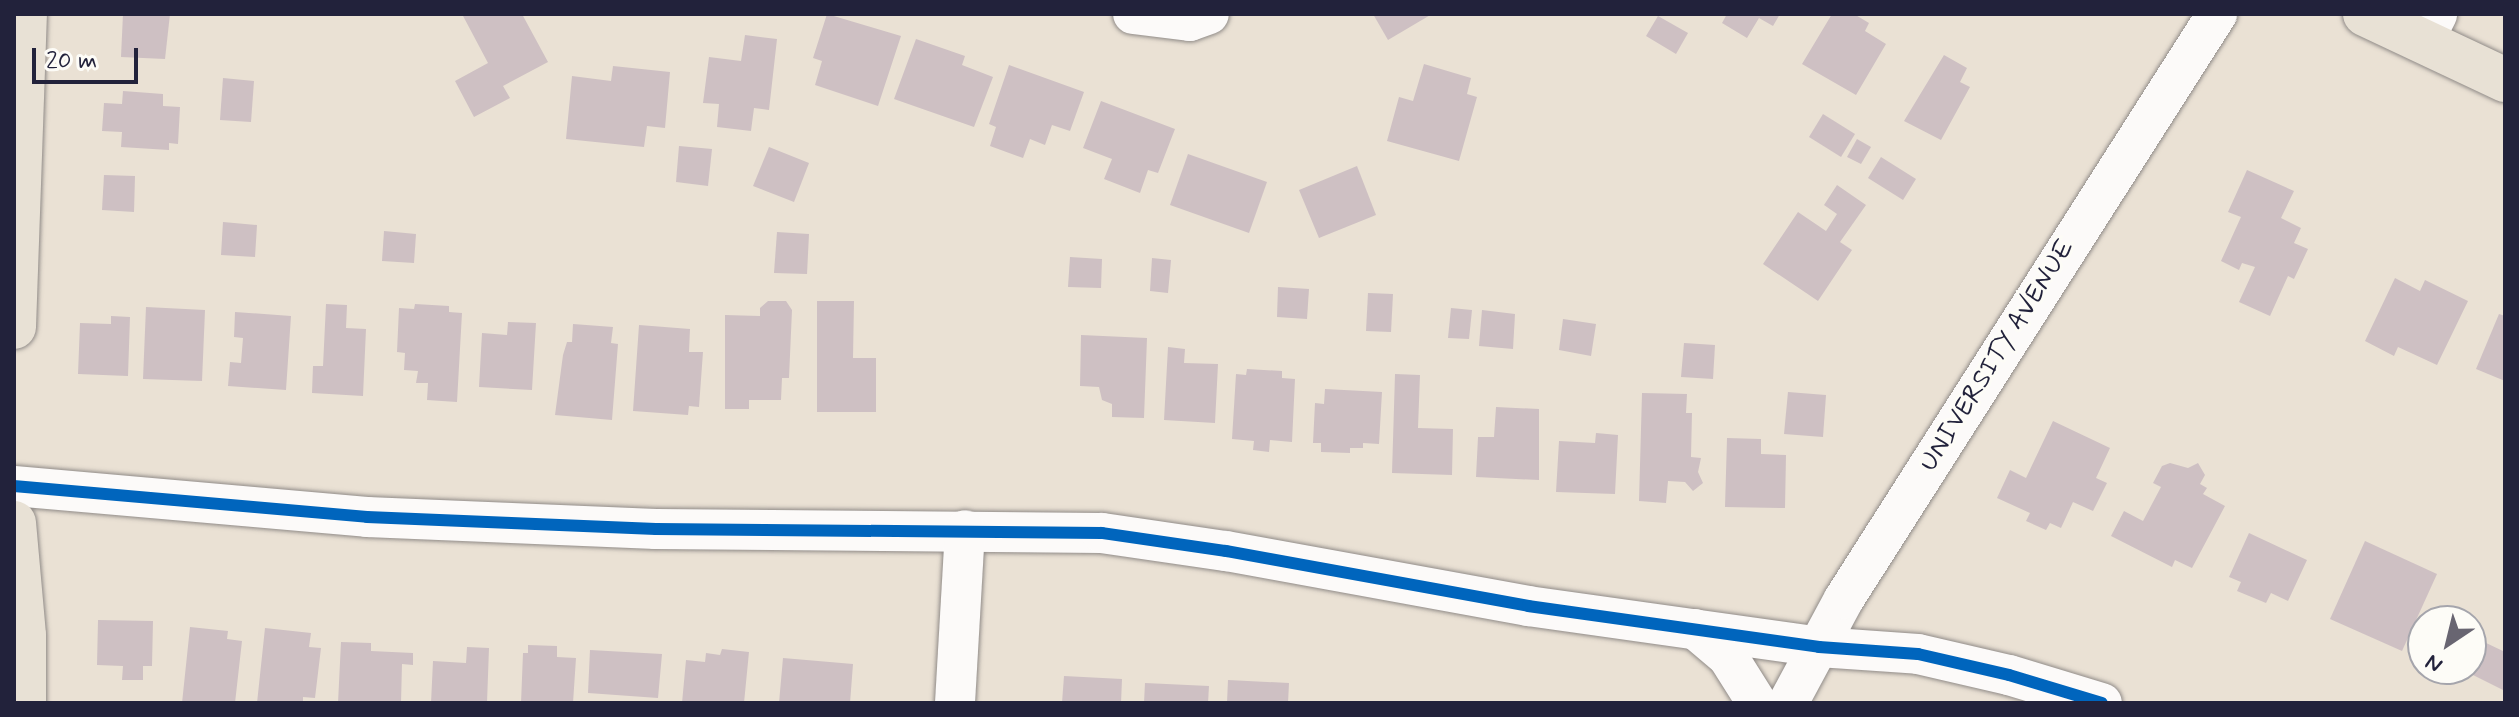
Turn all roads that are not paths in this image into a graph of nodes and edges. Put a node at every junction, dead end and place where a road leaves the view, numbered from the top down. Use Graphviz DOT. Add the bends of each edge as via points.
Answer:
graph roads {
  1 [pos="25,14"];
  2 [pos="1133,14"];
  3 [pos="1209,14"];
  4 [pos="2217,14"];
  5 [pos="2365,14"];
  6 [pos="2430,28"];
  7 [pos="2505,80"];
  8 [pos="14,327"];
  9 [pos="14,486"];
  10 [pos="14,523"];
  11 [pos="965,530"];
  12 [pos="1695,629"];
  13 [pos="1819,647"];
  14 [pos="24,703"];
  15 [pos="955,703"];
  16 [pos="1757,703"];
  17 [pos="1788,703"];
  18 [pos="2102,703"];
  1 -- 8 [label="main road"];
  2 -- 3 [label="street" via="1190,21"];
  4 -- 13 [label="street, UNIVERSITY AVENUE" via="1844,599"];
  5 -- 6 [label="main road"];
  6 -- 7 [label="main road"];
  9 -- 11 [label="street" via="367,517 656,529"];
  10 -- 14 [label="main road"];
  11 -- 12 [label="street" via="1102,533"];
  11 -- 15 [label="street"];
  12 -- 13 [label="street"];
  12 -- 16 [label="street" via="1728,657"];
  13 -- 17 [label="street, UNIVERSITY AVENUE"];
  13 -- 18 [label="street" via="1918,654"];
}
